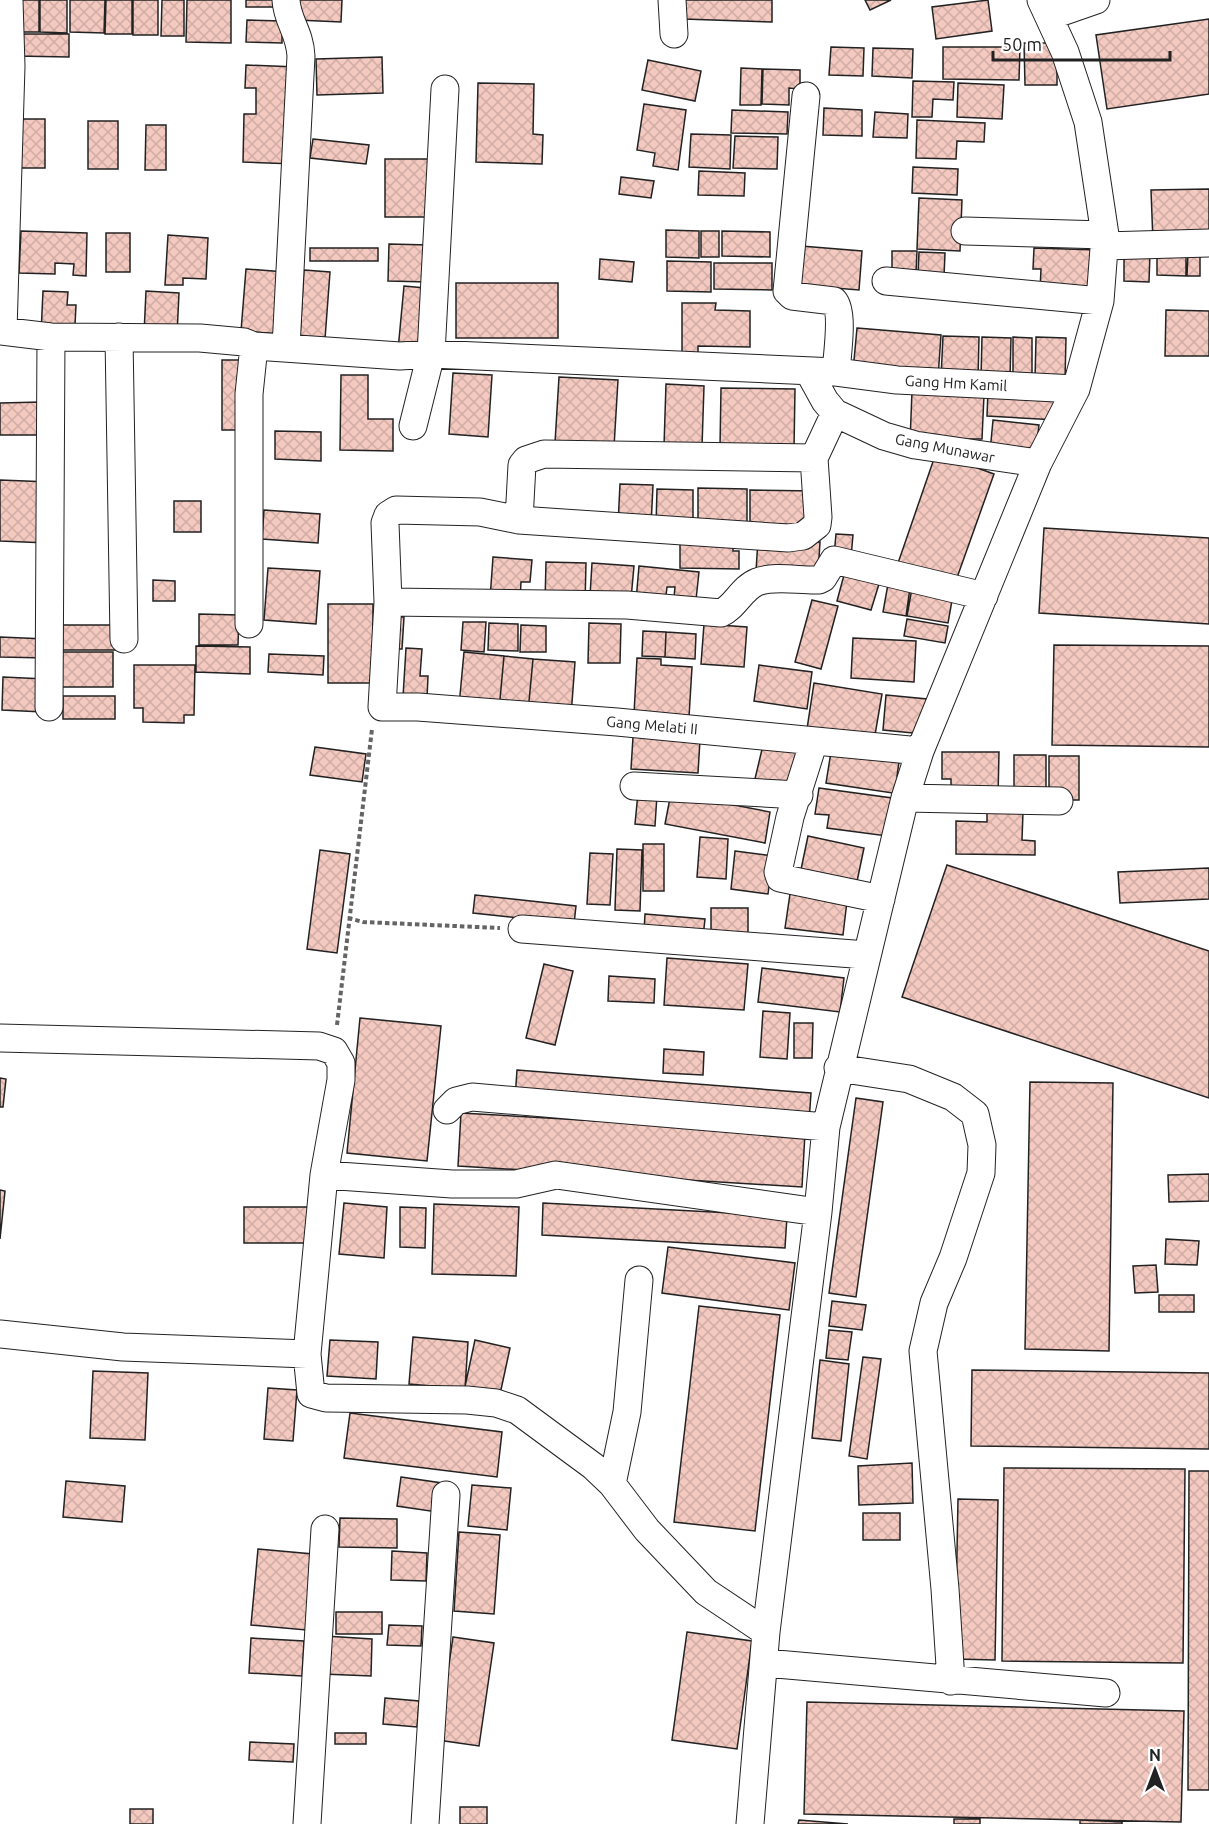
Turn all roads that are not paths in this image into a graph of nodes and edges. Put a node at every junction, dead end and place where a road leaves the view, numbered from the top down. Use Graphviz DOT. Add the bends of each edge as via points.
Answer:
graph roads {
  1 [pos="9,0"];
  2 [pos="286,0"];
  3 [pos="672,0"];
  4 [pos="1096,0"];
  5 [pos="1046,8"];
  6 [pos="674,34"];
  7 [pos="445,89"];
  8 [pos="806,96"];
  9 [pos="965,231"];
  10 [pos="1104,240"];
  11 [pos="1209,243"];
  12 [pos="886,281"];
  13 [pos="1100,301"];
  14 [pos="2,331"];
  15 [pos="51,337"];
  16 [pos="119,337"];
  17 [pos="254,346"];
  18 [pos="286,348"];
  19 [pos="431,354"];
  20 [pos="808,372"];
  21 [pos="837,372"];
  22 [pos="1076,389"];
  23 [pos="834,412"];
  24 [pos="413,426"];
  25 [pos="814,458"];
  26 [pos="1038,463"];
  27 [pos="519,520"];
  28 [pos="984,597"];
  29 [pos="388,602"];
  30 [pos="249,624"];
  31 [pos="124,639"];
  32 [pos="49,707"];
  33 [pos="814,741"];
  34 [pos="920,751"];
  35 [pos="634,786"];
  36 [pos="799,795"];
  37 [pos="905,798"];
  38 [pos="1059,801"];
  39 [pos="881,899"];
  40 [pos="522,929"];
  41 [pos="867,955"];
  42 [pos="0,1038"];
  43 [pos="838,1068"];
  44 [pos="447,1110"];
  45 [pos="826,1127"];
  46 [pos="324,1175"];
  47 [pos="818,1212"];
  48 [pos="639,1280"];
  49 [pos="0,1334"];
  50 [pos="307,1354"];
  51 [pos="612,1485"];
  52 [pos="446,1495"];
  53 [pos="325,1529"];
  54 [pos="766,1632"];
  55 [pos="765,1663"];
  56 [pos="951,1681"];
  57 [pos="1106,1693"];
  58 [pos="307,1824"];
  59 [pos="425,1824"];
  60 [pos="750,1824"];
  1 -- 14 [label="street" via="11,66"];
  2 -- 18 [label="street" via="301,56"];
  3 -- 6 [label="street"];
  4 -- 5 [label="street"];
  5 -- 10 [label="street" via="1088,122"];
  7 -- 19 [label="street"];
  8 -- 21 [label="street" via="787,291 792,296 837,303"];
  9 -- 10 [label="street"];
  10 -- 11 [label="street"];
  10 -- 13 [label="street"];
  12 -- 13 [label="street"];
  13 -- 22 [label="street"];
  14 -- 15 [label="street, Gang Hm Kamil"];
  15 -- 16 [label="street, Gang Hm Kamil"];
  15 -- 32 [label="street"];
  16 -- 17 [label="street, Gang Hm Kamil" via="200,338"];
  16 -- 31 [label="street"];
  17 -- 18 [label="street, Gang Hm Kamil"];
  17 -- 30 [label="street" via="249,394"];
  18 -- 19 [label="street, Gang Hm Kamil" via="400,356"];
  19 -- 20 [label="street, Gang Hm Kamil"];
  19 -- 24 [label="street"];
  20 -- 21 [label="street, Gang Hm Kamil"];
  20 -- 23 [label="street, Gang Munawar"];
  21 -- 22 [label="street, Gang Hm Kamil" via="897,380"];
  22 -- 26 [label="street"];
  23 -- 25 [label="street"];
  23 -- 26 [label="street, Gang Munawar" via="884,436 915,445"];
  25 -- 27 [label="street" via="535,455 522,465"];
  25 -- 27 [label="street" via="817,525 803,536"];
  26 -- 28 [label="street"];
  27 -- 29 [label="street" via="480,512 396,510 388,515"];
  28 -- 29 [label="street" via="834,560 823,579 756,582 721,612 627,606"];
  28 -- 34 [label="street"];
  29 -- 33 [label="street, Gang Melati II" via="382,707 617,722"];
  33 -- 34 [label="street, Gang Melati II"];
  33 -- 36 [label="street"];
  34 -- 37 [label="street"];
  35 -- 36 [label="street"];
  36 -- 39 [label="street" via="779,864 780,878"];
  37 -- 38 [label="street"];
  37 -- 39 [label="street"];
  39 -- 41 [label="street"];
  40 -- 41 [label="street"];
  41 -- 43 [label="street"];
  42 -- 46 [label="street" via="319,1046 334,1051 341,1063 341,1080"];
  43 -- 45 [label="street"];
  43 -- 56 [label="street" via="909,1079 953,1097 975,1114 982,1145 981,1173 934,1303 923,1351"];
  44 -- 45 [label="street" via="456,1101 472,1097"];
  45 -- 47 [label="street"];
  46 -- 47 [label="street" via="516,1184 556,1174"];
  46 -- 50 [label="street"];
  47 -- 54 [label="street"];
  48 -- 51 [label="street" via="627,1412"];
  49 -- 50 [label="street" via="123,1347"];
  50 -- 51 [label="street" via="311,1394 326,1398 496,1403 517,1410 538,1424"];
  51 -- 54 [label="street" via="646,1530 706,1593"];
  52 -- 59 [label="street"];
  53 -- 58 [label="street"];
  54 -- 55 [label="street"];
  55 -- 56 [label="street"];
  55 -- 60 [label="street"];
  56 -- 57 [label="street"];
}
